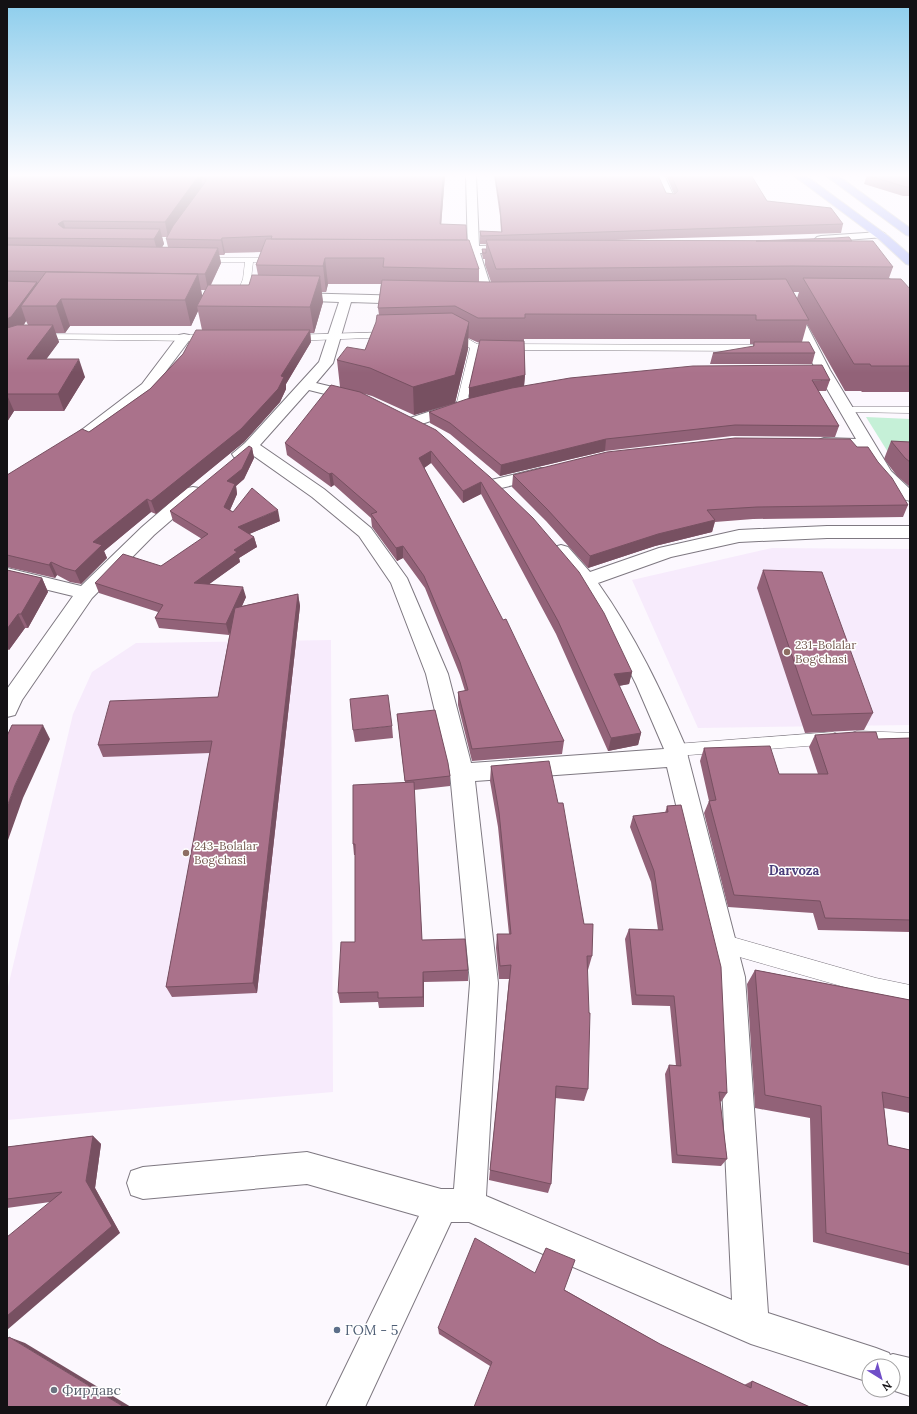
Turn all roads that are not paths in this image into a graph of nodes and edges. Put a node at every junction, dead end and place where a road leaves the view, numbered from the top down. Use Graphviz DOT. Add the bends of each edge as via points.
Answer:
graph roads {
  1 [pos="474,241"];
  2 [pos="887,241"];
  3 [pos="520,249"];
  4 [pos="474,250"];
  5 [pos="193,260"];
  6 [pos="249,260"];
  7 [pos="288,260"];
  8 [pos="910,261"];
  9 [pos="225,296"];
  10 [pos="240,296"];
  11 [pos="255,296"];
  12 [pos="278,297"];
  13 [pos="789,297"];
  14 [pos="346,299"];
  15 [pos="426,300"];
  16 [pos="473,300"];
  17 [pos="489,300"];
  18 [pos="505,300"];
  19 [pos="404,335"];
  20 [pos="440,335"];
  21 [pos="29,337"];
  22 [pos="184,338"];
  23 [pos="208,338"];
  24 [pos="279,338"];
  25 [pos="334,338"];
  26 [pos="475,347"];
  27 [pos="772,348"];
  28 [pos="807,370"];
  29 [pos="823,370"];
  30 [pos="305,385"];
  31 [pos="475,403"];
  32 [pos="461,406"];
  33 [pos="846,410"];
  34 [pos="910,410"];
  35 [pos="394,413"];
  36 [pos="437,435"];
  37 [pos="810,444"];
  38 [pos="865,444"];
  39 [pos="68,446"];
  40 [pos="250,446"];
  41 [pos="228,464"];
  42 [pos="558,468"];
  43 [pos="479,469"];
  44 [pos="204,483"];
  45 [pos="910,496"];
  46 [pos="544,532"];
  47 [pos="910,532"];
  48 [pos="7,574"];
  49 [pos="586,580"];
  50 [pos="85,593"];
  51 [pos="7,709"];
  52 [pos="910,739"];
  53 [pos="676,753"];
  54 [pos="462,773"];
  55 [pos="722,943"];
  56 [pos="910,994"];
  57 [pos="143,1183"];
  58 [pos="455,1206"];
  59 [pos="751,1326"];
  60 [pos="861,1361"];
  61 [pos="345,1407"];
  1 -- 4 [label="street"];
  2 -- 8 [label="main road"];
  3 -- 4 [label="street"];
  4 -- 17 [label="street"];
  5 -- 6 [label="lane"];
  6 -- 7 [label="lane"];
  6 -- 10 [label="lane" via="249,272"];
  9 -- 10 [label="street"];
  10 -- 11 [label="street"];
  12 -- 14 [label="street"];
  13 -- 29 [label="street" via="807,349"];
  14 -- 15 [label="street"];
  14 -- 25 [label="street"];
  16 -- 17 [label="street"];
  17 -- 18 [label="street"];
  19 -- 25 [label="lane"];
  20 -- 26 [label="lane" via="455,335"];
  21 -- 22 [label="lane"];
  22 -- 23 [label="lane"];
  22 -- 39 [label="street" via="147,387"];
  24 -- 25 [label="lane"];
  25 -- 30 [label="street" via="326,363"];
  26 -- 27 [label="lane"];
  26 -- 32 [label="lane"];
  28 -- 29 [label="street"];
  29 -- 33 [label="street"];
  30 -- 35 [label="street" via="346,394"];
  30 -- 40 [label="street"];
  31 -- 32 [label="street"];
  32 -- 35 [label="street"];
  33 -- 34 [label="lane"];
  33 -- 38 [label="street"];
  35 -- 36 [label="street"];
  37 -- 38 [label="street"];
  38 -- 45 [label="street" via="891,482"];
  40 -- 41 [label="street"];
  40 -- 54 [label="street" via="318,493 365,532 400,582 437,674"];
  42 -- 43 [label="street" via="505,492"];
  44 -- 50 [label="street" via="148,530"];
  46 -- 49 [label="street"];
  47 -- 49 [label="street" via="739,536 666,552"];
  48 -- 50 [label="street"];
  49 -- 53 [label="street" via="624,637 646,681"];
  50 -- 51 [label="street"];
  52 -- 53 [label="lane" via="849,737"];
  53 -- 54 [label="street"];
  53 -- 55 [label="street"];
  54 -- 58 [label="street" via="484,984"];
  55 -- 56 [label="lane" via="876,987"];
  55 -- 59 [label="street" via="731,977"];
  57 -- 58 [label="street" via="307,1168"];
  58 -- 59 [label="street"];
  58 -- 61 [label="street"];
  59 -- 60 [label="street"];
}
